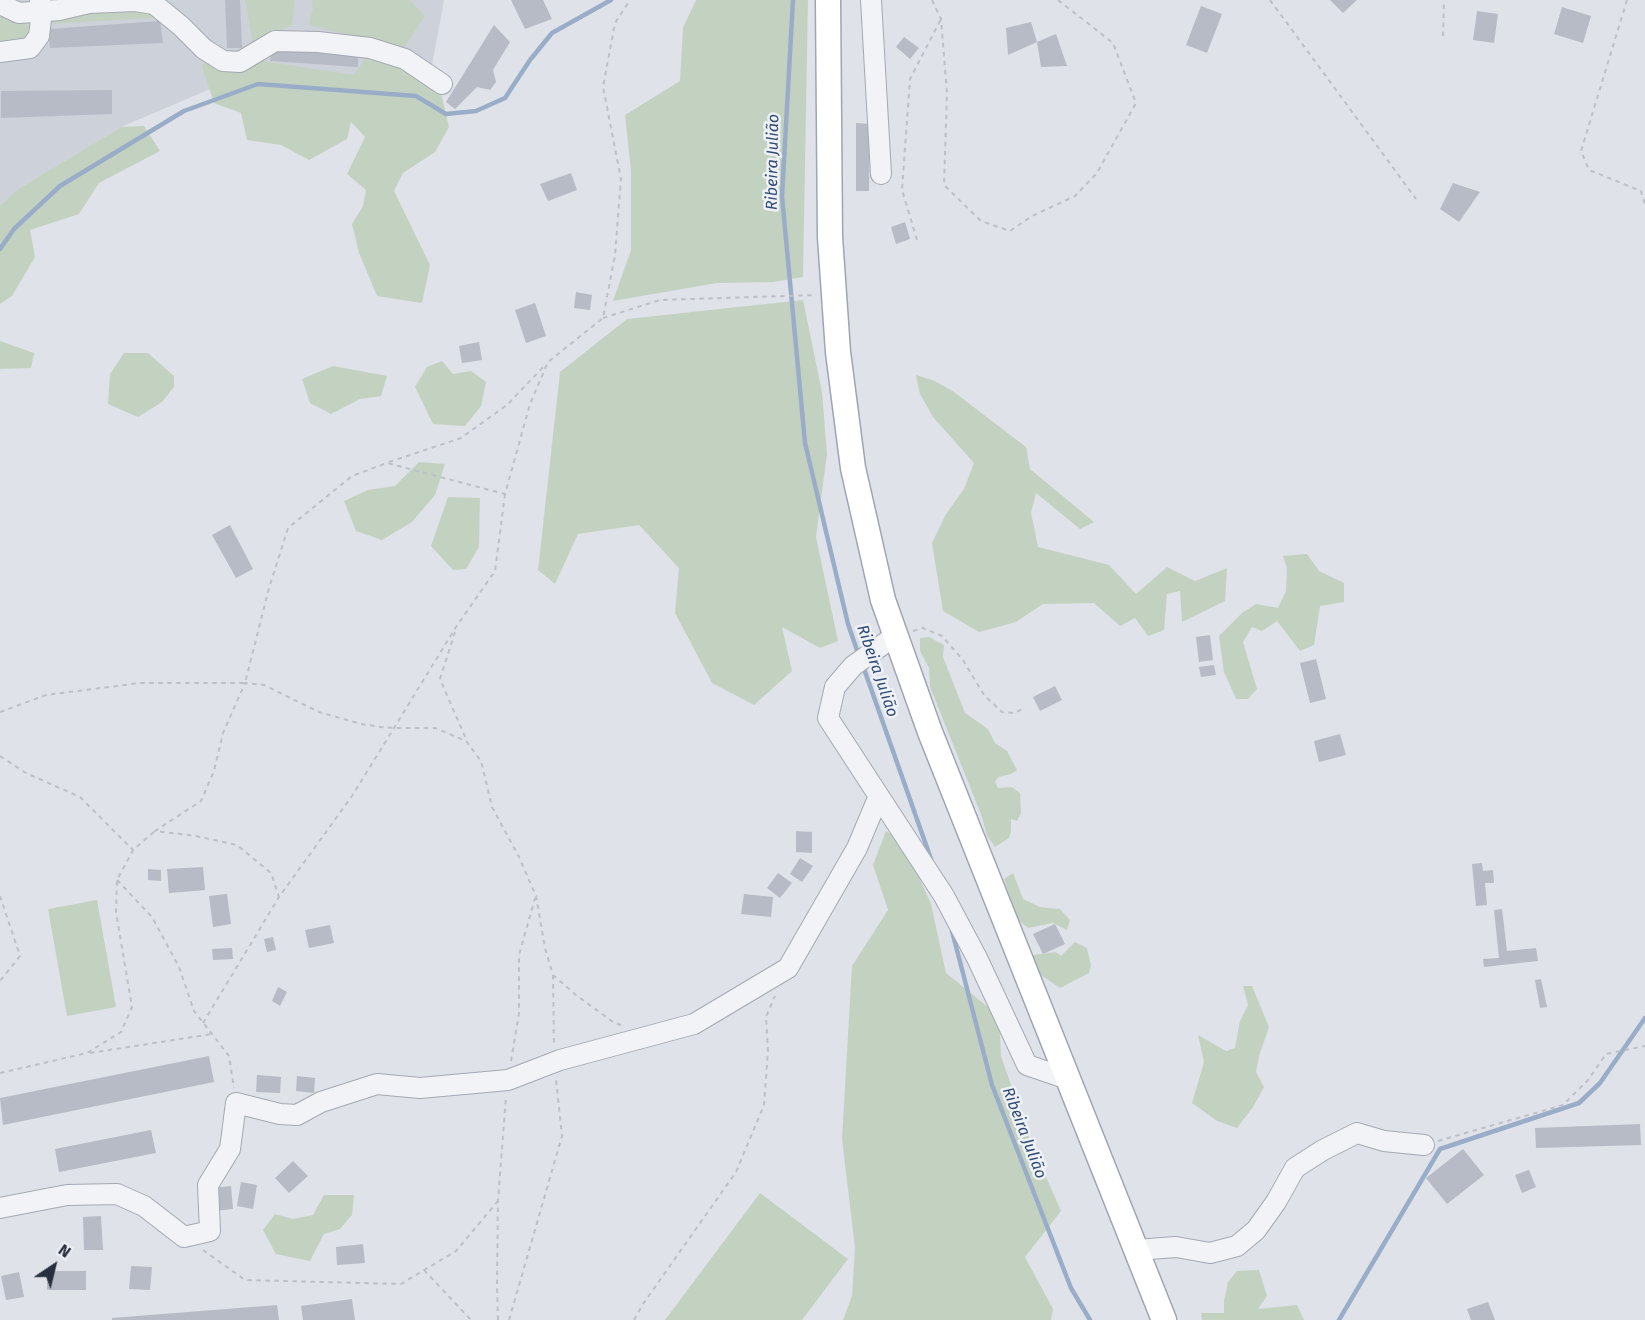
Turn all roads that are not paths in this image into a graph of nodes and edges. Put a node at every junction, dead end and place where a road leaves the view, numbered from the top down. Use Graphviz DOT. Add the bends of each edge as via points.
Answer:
graph roads {
  1 [pos="828,0"];
  2 [pos="871,0"];
  3 [pos="0,4"];
  4 [pos="41,5"];
  5 [pos="0,52"];
  6 [pos="442,84"];
  7 [pos="881,174"];
  8 [pos="896,635"];
  9 [pos="878,798"];
  10 [pos="1068,1079"];
  11 [pos="1424,1145"];
  12 [pos="0,1208"];
  13 [pos="1136,1250"];
  14 [pos="1164,1320"];
  1 -- 8 [label="main road" via="830,237 838,352 853,468"];
  2 -- 7 [label="street"];
  3 -- 4 [label="street" via="19,13"];
  4 -- 5 [label="street" via="39,36 30,48"];
  4 -- 6 [label="street" via="59,10 89,3 154,4 223,61 240,62 275,41 318,42 370,48 405,59"];
  8 -- 9 [label="street" via="861,660 835,687 828,717"];
  8 -- 10 [label="main road" via="930,732"];
  9 -- 10 [label="street" via="944,896 1027,1065"];
  9 -- 12 [label="street" via="857,848 788,968 694,1024 554,1063 508,1080 420,1088 377,1084 297,1114 279,1114 236,1103 230,1149 208,1185 210,1231 184,1237 144,1206 117,1194 67,1195"];
  10 -- 13 [label="main road"];
  11 -- 13 [label="street" via="1384,1141 1357,1133 1295,1168 1256,1230 1237,1246 1210,1253 1176,1247"];
  13 -- 14 [label="main road"];
}
